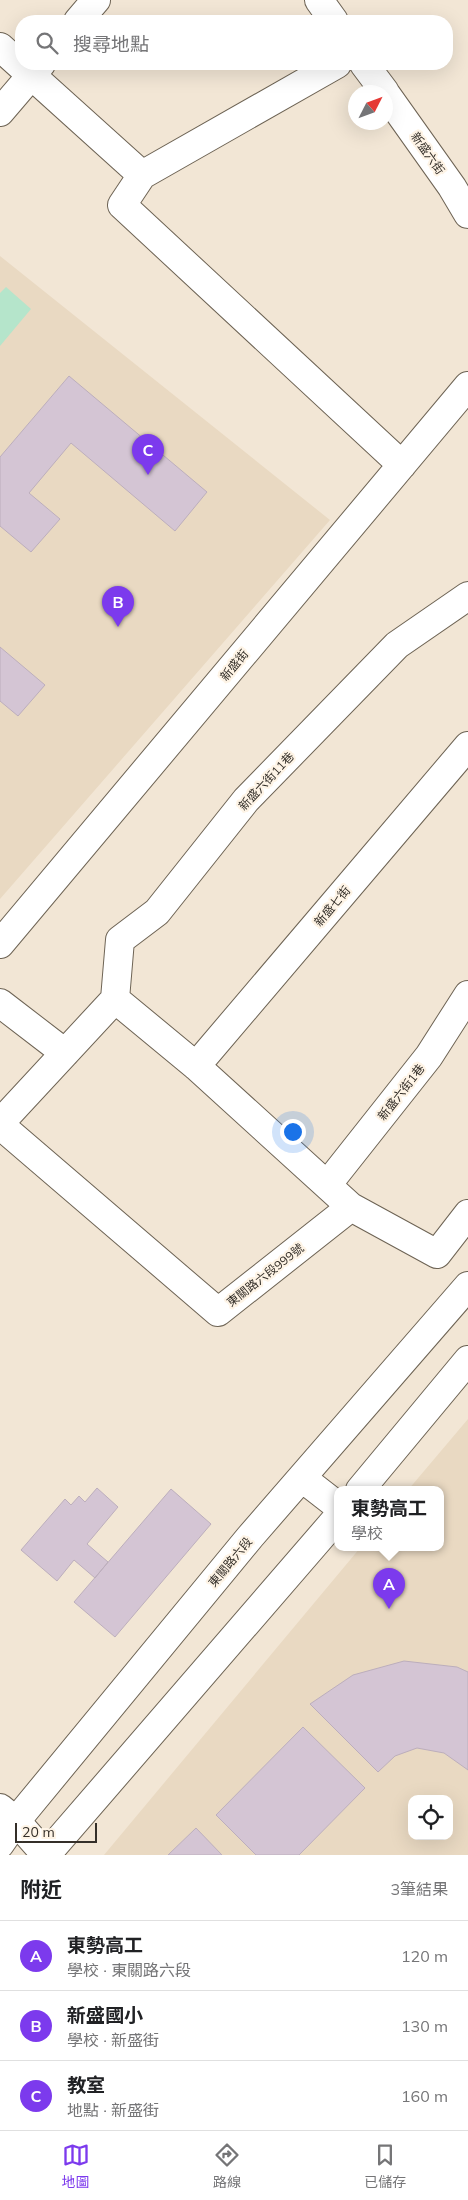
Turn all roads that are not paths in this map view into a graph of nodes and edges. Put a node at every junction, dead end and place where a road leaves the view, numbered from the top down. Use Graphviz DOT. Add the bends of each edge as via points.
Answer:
graph roads {
  1 [pos="96,0"];
  2 [pos="319,0"];
  3 [pos="83,15"];
  4 [pos="330,15"];
  5 [pos="0,47"];
  6 [pos="15,56"];
  7 [pos="35,70"];
  8 [pos="37,70"];
  9 [pos="327,70"];
  10 [pos="368,70"];
  11 [pos="379,85"];
  12 [pos="393,104"];
  13 [pos="0,112"];
  14 [pos="142,176"];
  15 [pos="468,214"];
  16 [pos="468,386"];
  17 [pos="402,465"];
  18 [pos="468,596"];
  19 [pos="468,746"];
  20 [pos="0,944"];
  21 [pos="468,995"];
  22 [pos="115,998"];
  23 [pos="0,1003"];
  24 [pos="65,1053"];
  25 [pos="196,1066"];
  26 [pos="0,1124"];
  27 [pos="327,1184"];
  28 [pos="352,1207"];
  29 [pos="468,1214"];
  30 [pos="468,1286"];
  31 [pos="468,1360"];
  32 [pos="302,1478"];
  33 [pos="363,1486"];
  34 [pos="334,1503"];
  35 [pos="334,1522"];
  36 [pos="8,1815"];
  37 [pos="0,1844"];
  38 [pos="46,1855"];
  1 -- 3 [label="main road"];
  2 -- 4 [label="main road"];
  5 -- 6 [label="main road"];
  7 -- 13 [label="main road"];
  8 -- 14 [label="main road"];
  9 -- 14 [label="main road"];
  10 -- 11 [label="main road, 新盛六街"];
  12 -- 15 [label="main road, 新盛六街"];
  14 -- 17 [label="main road" via="122,205"];
  16 -- 17 [label="main road, 新盛街"];
  17 -- 20 [label="main road, 新盛街"];
  18 -- 22 [label="main road, 新盛六街11巷" via="397,645 246,800 157,912 120,940"];
  19 -- 25 [label="main road, 新盛七街"];
  21 -- 27 [label="main road, 新盛六街1巷" via="429,1056"];
  22 -- 24 [label="main road"];
  22 -- 25 [label="main road"];
  23 -- 24 [label="main road"];
  24 -- 26 [label="main road"];
  25 -- 27 [label="main road"];
  26 -- 28 [label="main road, 東關路六段999號" via="218,1312"];
  27 -- 28 [label="main road"];
  28 -- 29 [label="main road" via="437,1254"];
  30 -- 32 [label="main road, 東關路六段"];
  31 -- 33 [label="main road"];
  32 -- 34 [label="main road"];
  32 -- 36 [label="main road, 東關路六段"];
  35 -- 38 [label="main road"];
  36 -- 37 [label="main road, 東關路六段"];
  36 -- 38 [label="main road"];
}
